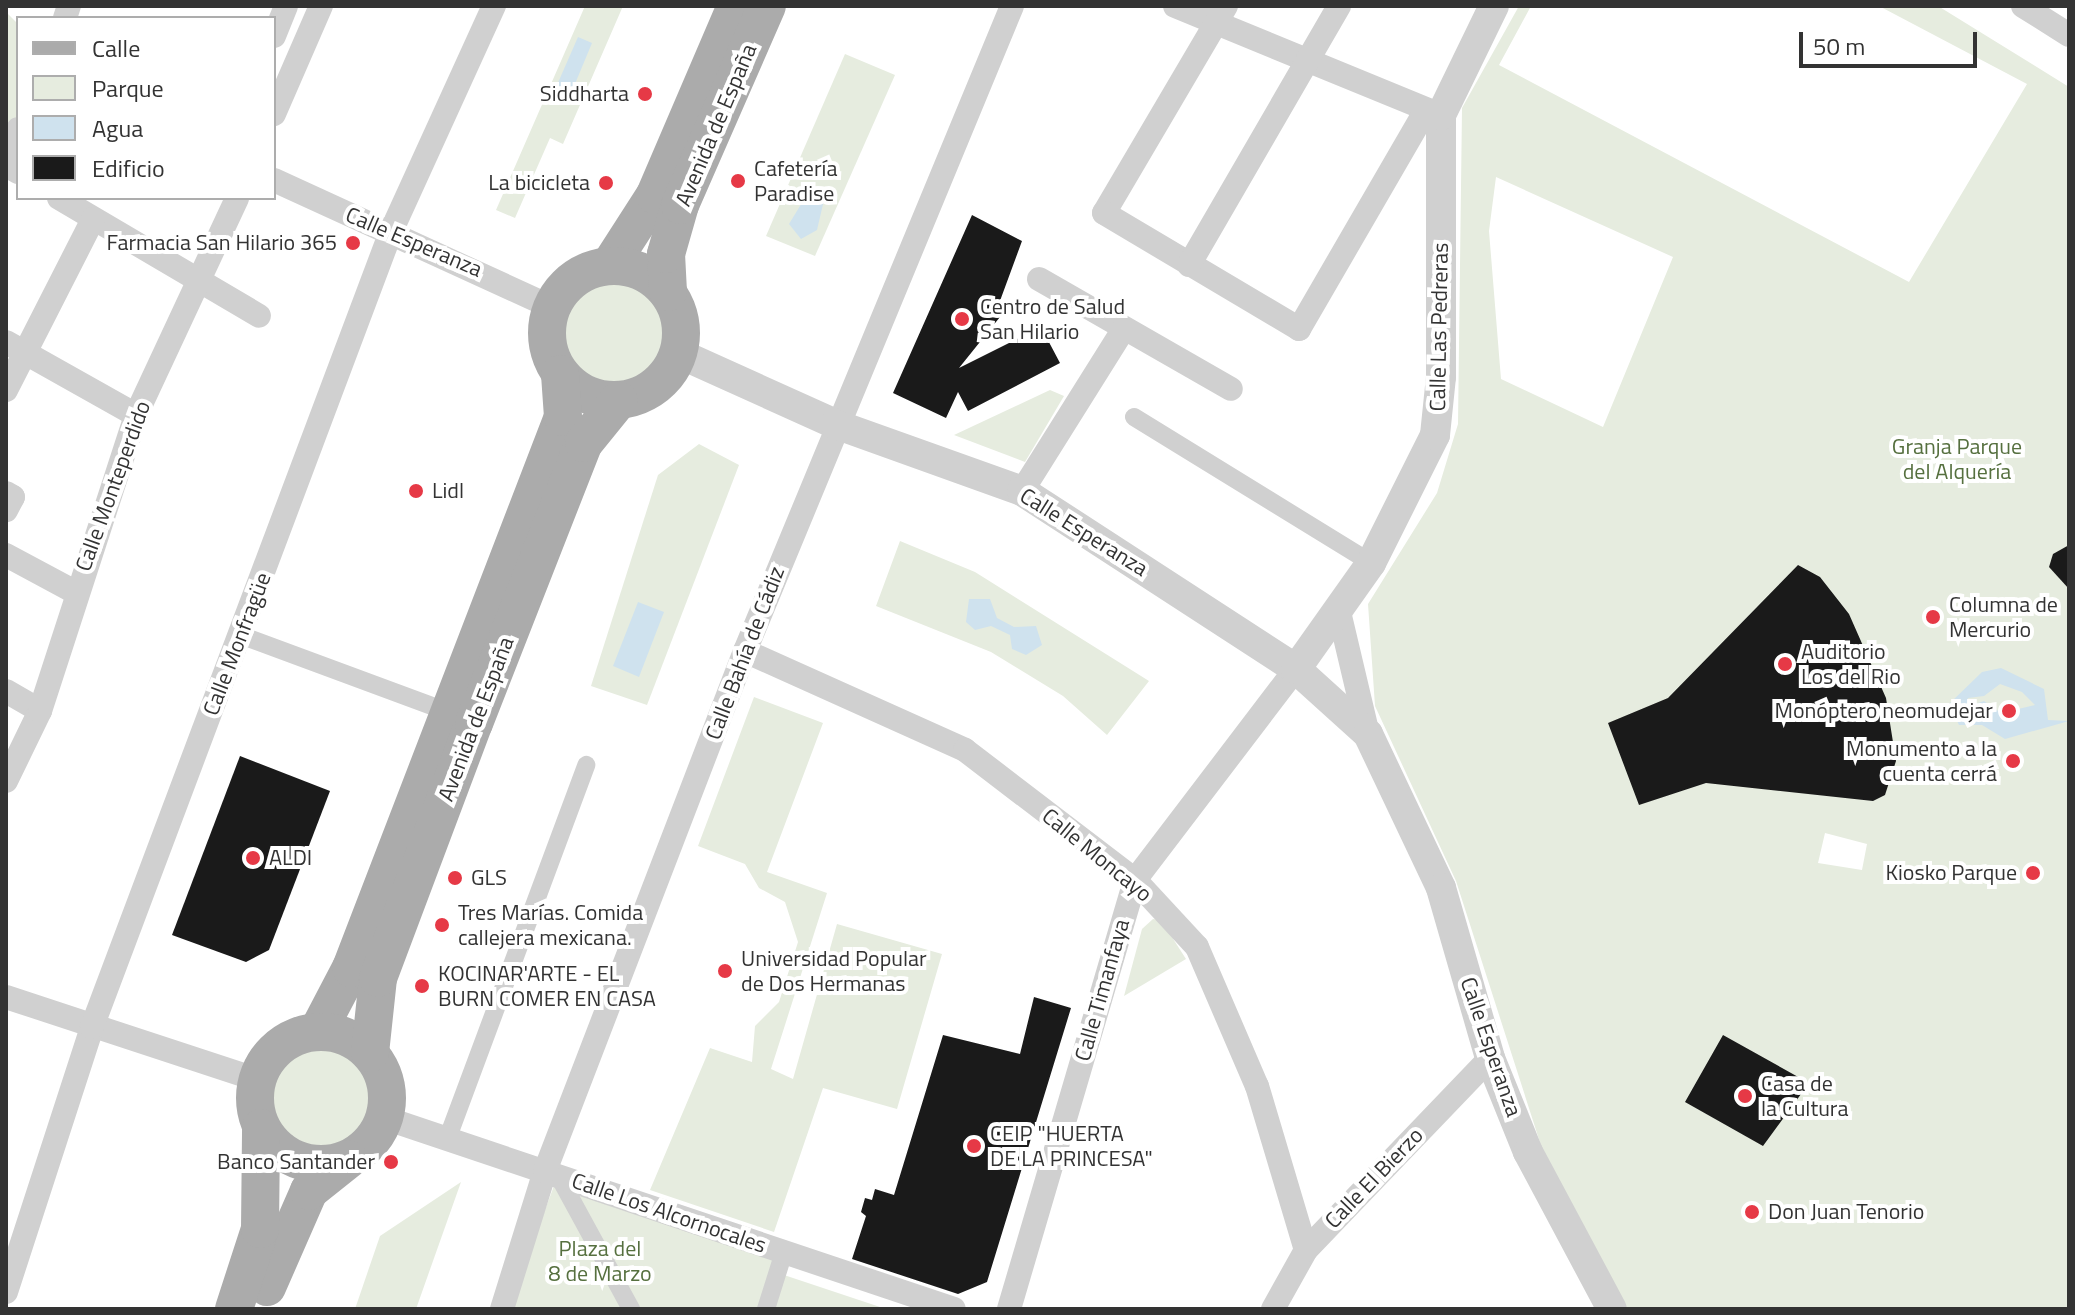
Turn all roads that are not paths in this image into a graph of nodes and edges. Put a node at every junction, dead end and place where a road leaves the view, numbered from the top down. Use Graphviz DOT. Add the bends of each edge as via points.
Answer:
graph roads {
  1 [pos="286,6"];
  2 [pos="321,6"];
  3 [pos="494,6"];
  4 [pos="736,6"];
  5 [pos="767,6"];
  6 [pos="1012,6"];
  7 [pos="1175,6"];
  8 [pos="1339,6"];
  9 [pos="1494,6"];
  10 [pos="2023,6"];
  11 [pos="1221,15"];
  12 [pos="276,31"];
  13 [pos="2069,35"];
  14 [pos="1309,61"];
  15 [pos="276,109"];
  16 [pos="1432,114"];
  17 [pos="16,132"];
  18 [pos="6,150"];
  19 [pos="276,181"];
  20 [pos="62,200"];
  21 [pos="236,200"];
  22 [pos="93,219"];
  23 [pos="390,234"];
  24 [pos="610,265"];
  25 [pos="1189,265"];
  26 [pos="1039,279"];
  27 [pos="197,283"];
  28 [pos="668,292"];
  29 [pos="552,307"];
  30 [pos="259,316"];
  31 [pos="1123,330"];
  32 [pos="15,347"];
  33 [pos="678,353"];
  34 [pos="560,374"];
  35 [pos="1231,389"];
  36 [pos="6,390"];
  37 [pos="619,400"];
  38 [pos="136,415"];
  39 [pos="1134,417"];
  40 [pos="835,424"];
  41 [pos="1022,491"];
  42 [pos="6,493"];
  43 [pos="6,510"];
  44 [pos="6,555"];
  45 [pos="1371,563"];
  46 [pos="75,592"];
  47 [pos="1340,616"];
  48 [pos="240,635"];
  49 [pos="745,651"];
  50 [pos="1296,669"];
  51 [pos="6,691"];
  52 [pos="40,711"];
  53 [pos="448,712"];
  54 [pos="1368,734"];
  55 [pos="586,765"];
  56 [pos="6,781"];
  57 [pos="1135,880"];
  58 [pos="6,997"];
  59 [pos="92,1027"];
  60 [pos="318,1031"];
  61 [pos="370,1053"];
  62 [pos="1490,1058"];
  63 [pos="255,1079"];
  64 [pos="385,1118"];
  65 [pos="261,1128"];
  66 [pos="448,1137"];
  67 [pos="349,1159"];
  68 [pos="552,1173"];
  69 [pos="16,1225"];
  70 [pos="1306,1250"];
  71 [pos="784,1252"];
  72 [pos="6,1292"];
  73 [pos="623,1306"];
  74 [pos="234,1309"];
  75 [pos="260,1309"];
  76 [pos="502,1309"];
  77 [pos="766,1309"];
  78 [pos="954,1309"];
  79 [pos="1009,1309"];
  80 [pos="1273,1309"];
  81 [pos="1612,1309"];
  1 -- 12 [label="street"];
  2 -- 15 [label="street"];
  3 -- 23 [label="street, Calle Monfragüe"];
  4 -- 24 [label="main road, Avenida de España" via="655,195"];
  5 -- 28 [label="main road, Avenida de España" via="680,205 666,254"];
  6 -- 40 [label="street, Calle Bahía de Cádiz"];
  7 -- 11 [label="street"];
  8 -- 14 [label="street"];
  9 -- 16 [label="street, Calle Las Pedreras"];
  10 -- 13 [label="street"];
  11 -- 14 [label="street"];
  11 -- 25 [label="street" via="1104,213"];
  14 -- 16 [label="street"];
  14 -- 25 [label="street"];
  16 -- 25 [label="street" via="1299,329"];
  16 -- 45 [label="street, Calle Las Pedreras" via="1441,377 1435,435 1417,482"];
  17 -- 18 [label="street"];
  19 -- 23 [label="street, Calle Esperanza"];
  20 -- 22 [label="street"];
  21 -- 27 [label="street, Calle Monteperdido"];
  22 -- 27 [label="street"];
  22 -- 32 [label="street"];
  23 -- 29 [label="street, Calle Esperanza" via="499,278"];
  23 -- 48 [label="street, Calle Monfragüe"];
  24 -- 28 [label="main road" via="632,268"];
  24 -- 29 [label="main road" via="575,278"];
  26 -- 31 [label="street"];
  27 -- 30 [label="street"];
  27 -- 38 [label="street, Calle Monteperdido"];
  28 -- 33 [label="main road" via="681,332"];
  29 -- 34 [label="main road" via="550,353"];
  31 -- 35 [label="street"];
  31 -- 41 [label="street"];
  32 -- 36 [label="street"];
  32 -- 38 [label="street"];
  33 -- 37 [label="main road" via="656,386"];
  33 -- 40 [label="street, Calle Esperanza"];
  34 -- 37 [label="main road" via="587,394"];
  34 -- 53 [label="main road, Avenida de España" via="563,417"];
  37 -- 61 [label="main road, Avenida de España" via="584,443 484,695 378,978"];
  38 -- 46 [label="street, Calle Monteperdido"];
  39 -- 45 [label="street"];
  40 -- 41 [label="street, Calle Esperanza"];
  40 -- 49 [label="street, Calle Bahía de Cádiz"];
  41 -- 50 [label="street, Calle Esperanza"];
  42 -- 43 [label="street" via="13,497"];
  44 -- 46 [label="street"];
  45 -- 47 [label="street, Calle Las Pedreras"];
  46 -- 52 [label="street, Calle Monteperdido"];
  47 -- 50 [label="street, Calle Las Pedreras"];
  47 -- 54 [label="street, Calle Esperanza"];
  48 -- 53 [label="street"];
  48 -- 59 [label="street, Calle Monfragüe"];
  49 -- 57 [label="street, Calle Moncayo" via="965,750"];
  49 -- 68 [label="street, Calle Bahía de Cádiz"];
  50 -- 54 [label="street, Calle Esperanza"];
  50 -- 57 [label="street, Calle Timanfaya"];
  51 -- 52 [label="street"];
  52 -- 56 [label="street, Calle Monteperdido"];
  53 -- 60 [label="main road, Avenida de España" via="351,968"];
  54 -- 62 [label="street, Calle Esperanza" via="1441,888"];
  55 -- 66 [label="street"];
  57 -- 70 [label="street, Calle Moncayo" via="1197,947 1257,1086"];
  57 -- 79 [label="street, Calle Timanfaya"];
  58 -- 59 [label="street"];
  59 -- 63 [label="street"];
  59 -- 69 [label="street, Calle Monfragüe"];
  60 -- 61 [label="main road" via="347,1036"];
  60 -- 63 [label="main road" via="290,1039"];
  61 -- 64 [label="main road" via="383,1073"];
  62 -- 70 [label="street, Calle El Bierzo"];
  62 -- 81 [label="street, Calle Esperanza" via="1528,1152"];
  63 -- 65 [label="main road"];
  64 -- 66 [label="street, Calle Los Alcornocales"];
  64 -- 67 [label="main road" via="377,1135"];
  65 -- 67 [label="main road" via="290,1158 309,1164"];
  65 -- 74 [label="main road" via="260,1229"];
  66 -- 68 [label="street, Calle Los Alcornocales"];
  67 -- 75 [label="main road" via="309,1191"];
  68 -- 71 [label="street, Calle Los Alcornocales"];
  68 -- 73 [label="street"];
  68 -- 76 [label="street, Calle Bahía de Cádiz"];
  69 -- 72 [label="street, Calle Monfragüe"];
  70 -- 80 [label="street, Calle El Bierzo"];
  71 -- 77 [label="street"];
  71 -- 78 [label="street, Calle Los Alcornocales"];
}
